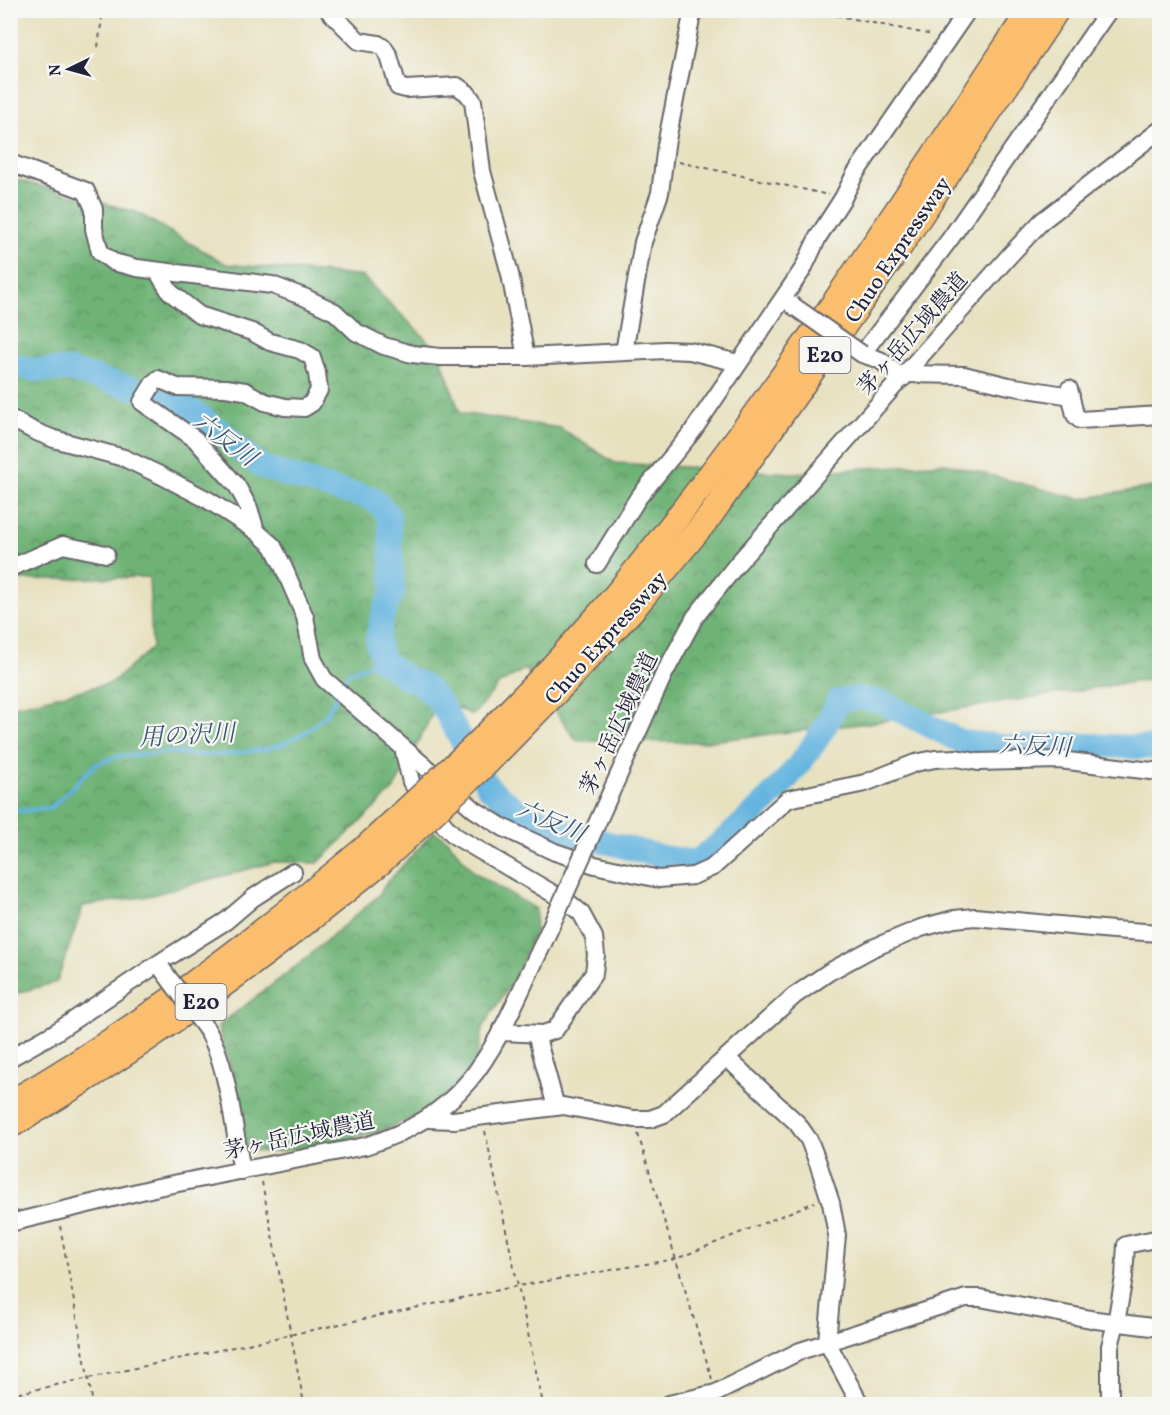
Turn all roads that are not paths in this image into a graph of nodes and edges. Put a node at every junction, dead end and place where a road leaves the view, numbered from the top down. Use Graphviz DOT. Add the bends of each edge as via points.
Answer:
graph roads {
  1 [pos="328,10"];
  2 [pos="693,10"];
  3 [pos="968,10"];
  4 [pos="1030,10"];
  5 [pos="1057,10"];
  6 [pos="1109,10"];
  7 [pos="1160,130"];
  8 [pos="10,163"];
  9 [pos="157,271"];
  10 [pos="788,301"];
  11 [pos="624,352"];
  12 [pos="862,354"];
  13 [pos="526,357"];
  14 [pos="738,363"];
  15 [pos="905,376"];
  16 [pos="1160,415"];
  17 [pos="10,418"];
  18 [pos="255,531"];
  19 [pos="106,554"];
  20 [pos="597,564"];
  21 [pos="10,568"];
  22 [pos="560,674"];
  23 [pos="403,748"];
  24 [pos="1160,772"];
  25 [pos="373,855"];
  26 [pos="293,872"];
  27 [pos="1160,933"];
  28 [pos="160,966"];
  29 [pos="501,1032"];
  30 [pos="536,1034"];
  31 [pos="10,1058"];
  32 [pos="727,1058"];
  33 [pos="10,1103"];
  34 [pos="556,1107"];
  35 [pos="426,1119"];
  36 [pos="10,1126"];
  37 [pos="242,1171"];
  38 [pos="10,1222"];
  39 [pos="1160,1238"];
  40 [pos="1116,1323"];
  41 [pos="1160,1329"];
  42 [pos="828,1342"];
  43 [pos="669,1404"];
  44 [pos="860,1404"];
  45 [pos="1110,1404"];
  1 -- 13 [label="street" via="359,41 384,48 398,87 457,86 473,101 482,171 510,274"];
  2 -- 11 [label="street" via="660,193 643,242"];
  3 -- 10 [label="street" via="855,174 818,237"];
  4 -- 22 [label="highway, Chuo Expressway / E20" via="762,407"];
  5 -- 22 [label="highway, Chuo Expressway / E20" via="897,251 710,516 633,608"];
  6 -- 12 [label="street" via="950,239"];
  7 -- 15 [label="street, 茅ヶ岳広域農道" via="1042,221"];
  8 -- 9 [label="street" via="86,191 94,209 100,252 113,262"];
  9 -- 13 [label="street" via="272,285 335,312 357,332 384,346 412,354"];
  9 -- 18 [label="street" via="170,292 200,315 312,357 319,390 304,408 265,402 245,391 177,387 158,380 142,402 195,439 237,486"];
  10 -- 12 [label="street, bridge"];
  10 -- 14 [label="street"];
  11 -- 13 [label="street"];
  11 -- 14 [label="street" via="690,351"];
  12 -- 15 [label="street"];
  14 -- 20 [label="street" via="692,432 638,498"];
  15 -- 16 [label="street" via="964,375 1009,386 1070,392 1075,415 1080,420"];
  15 -- 29 [label="street, 茅ヶ岳広域農道, bridge" via="695,617 664,674"];
  17 -- 18 [label="street" via="54,439 142,466 208,500"];
  18 -- 23 [label="street" via="273,546 283,566 305,617 313,659 324,679"];
  19 -- 21 [label="street" via="63,545"];
  22 -- 25 [label="highway, Chuo Expressway / E20, bridge" via="477,744"];
  23 -- 24 [label="street" via="475,810 504,828 555,852 659,879 693,876 713,867 788,799 865,783 915,762 956,758 978,762 1059,760"];
  23 -- 30 [label="street" via="411,782 455,836 569,903 594,937 594,973 555,1030"];
  25 -- 33 [label="highway, Chuo Expressway / E20" via="298,904 120,1034"];
  25 -- 36 [label="highway, Chuo Expressway / E20" via="311,920 221,988"];
  26 -- 28 [label="street"];
  27 -- 32 [label="street" via="975,917 921,928 829,972 794,996"];
  28 -- 31 [label="street"];
  28 -- 37 [label="street, bridge" via="214,1042"];
  29 -- 30 [label="street"];
  29 -- 35 [label="street, 茅ヶ岳広域農道" via="469,1084"];
  30 -- 34 [label="street"];
  32 -- 34 [label="street" via="664,1114 650,1119"];
  32 -- 42 [label="street" via="796,1123 809,1140 818,1163 837,1235"];
  34 -- 35 [label="street" via="454,1120"];
  35 -- 37 [label="street, 茅ヶ岳広域農道" via="394,1137 365,1146"];
  37 -- 38 [label="street, 茅ヶ岳広域農道"];
  39 -- 40 [label="street" via="1126,1245"];
  40 -- 41 [label="street"];
  40 -- 42 [label="street" via="966,1298"];
  40 -- 45 [label="street" via="1110,1346"];
  42 -- 43 [label="street" via="716,1393"];
  42 -- 44 [label="street"];
}
